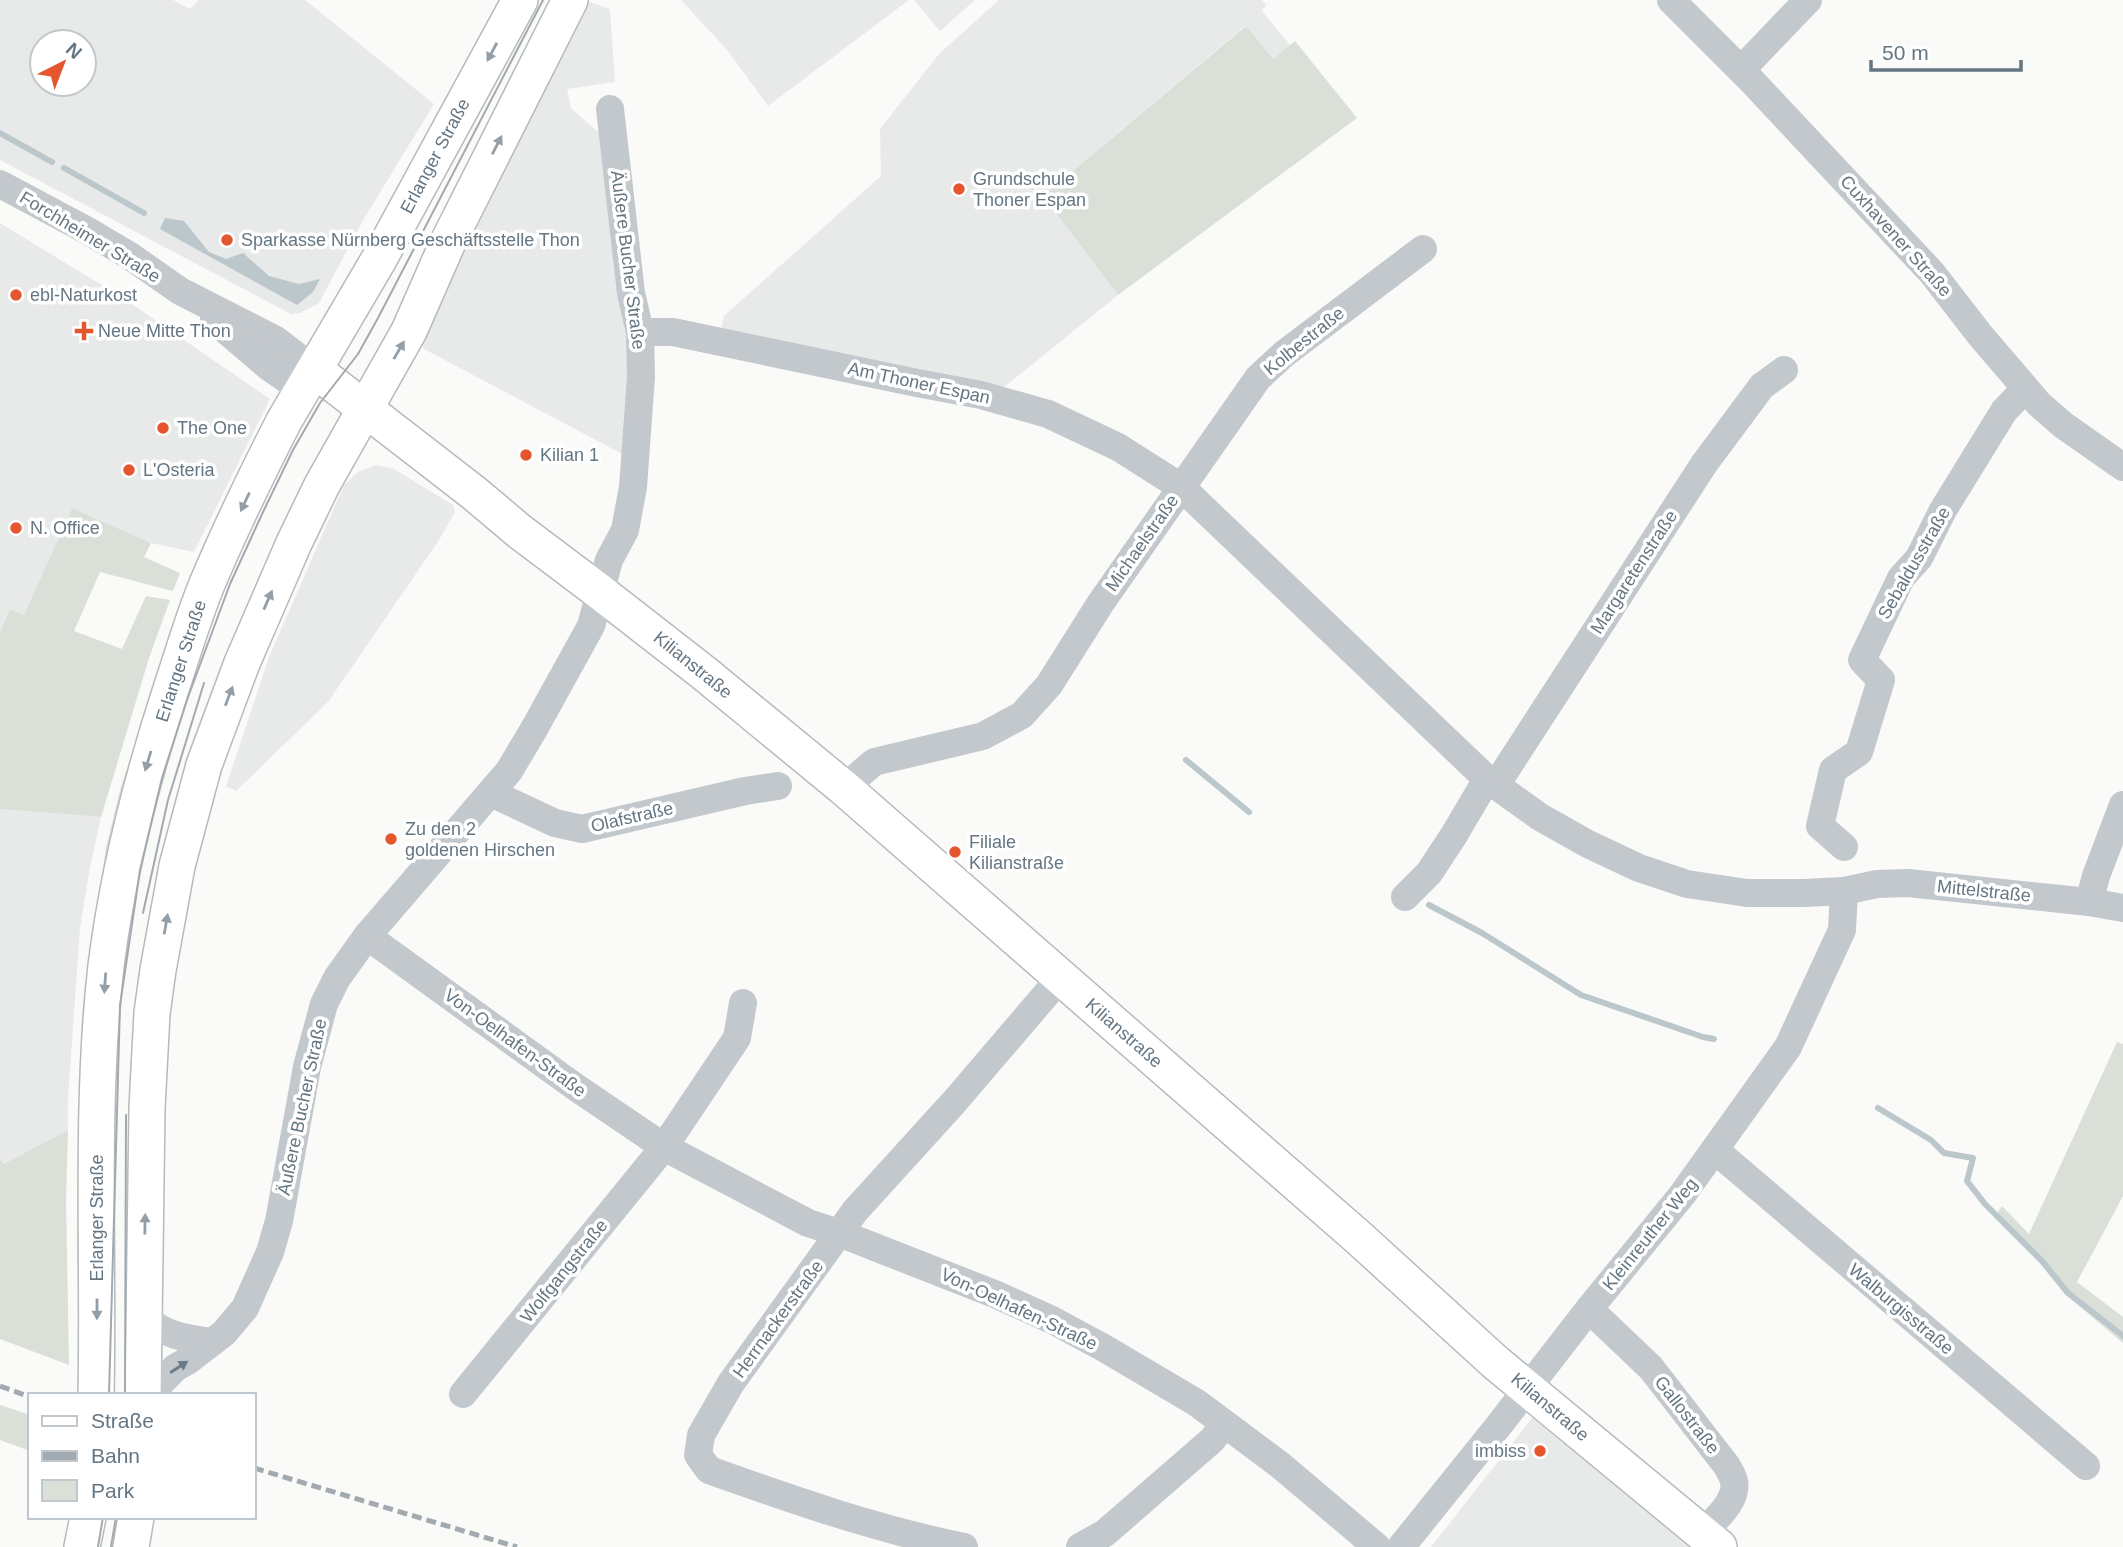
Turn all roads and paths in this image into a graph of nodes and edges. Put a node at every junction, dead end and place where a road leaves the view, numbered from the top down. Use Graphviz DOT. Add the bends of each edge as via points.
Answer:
graph roads {
  1 [pos="520,0"];
  2 [pos="570,0"];
  3 [pos="1671,0"];
  4 [pos="1808,0"];
  5 [pos="1741,70"];
  6 [pos="610,109"];
  7 [pos="0,184"];
  8 [pos="1423,249"];
  9 [pos="640,332"];
  10 [pos="1784,370"];
  11 [pos="309,380"];
  12 [pos="2025,388"];
  13 [pos="359,417"];
  14 [pos="2123,467"];
  15 [pos="1181,487"];
  16 [pos="600,592"];
  17 [pos="1491,782"];
  18 [pos="778,786"];
  19 [pos="844,788"];
  20 [pos="491,793"];
  21 [pos="2123,805"];
  22 [pos="1844,847"];
  23 [pos="1844,891"];
  24 [pos="1405,897"];
  25 [pos="2089,902"];
  26 [pos="2123,908"];
  27 [pos="367,936"];
  28 [pos="1061,977"];
  29 [pos="743,1003"];
  30 [pos="664,1147"];
  31 [pos="1716,1151"];
  32 [pos="839,1233"];
  33 [pos="1589,1309"];
  34 [pos="144,1317"];
  35 [pos="212,1342"];
  36 [pos="1527,1388"];
  37 [pos="96,1393"];
  38 [pos="143,1393"];
  39 [pos="151,1393"];
  40 [pos="463,1394"];
  41 [pos="1225,1424"];
  42 [pos="2086,1466"];
  43 [pos="88,1519"];
  44 [pos="136,1519"];
  45 [pos="1711,1540"];
  46 [pos="82,1547"];
  47 [pos="131,1547"];
  48 [pos="964,1547"];
  49 [pos="1080,1547"];
  50 [pos="1377,1547"];
  51 [pos="1401,1547"];
  1 -- 11 [label="main road, Erlanger Straße, one-way"];
  13 -- 2 [label="main road, one-way" via="410,331 452,233"];
  3 -- 5 [label="street, Cuxhavener Straße"];
  4 -- 5 [label="street"];
  5 -- 12 [label="street, Cuxhavener Straße" via="1932,273"];
  6 -- 9 [label="street, Äußere Bucher Straße" via="631,293"];
  7 -- 11 [label="street, Forchheimer Straße" via="88,231 180,291 269,367"];
  8 -- 15 [label="street, Kolbestraße" via="1258,378"];
  9 -- 15 [label="street, Am Thoner Espan" via="673,332 981,394 1048,414 1118,447"];
  9 -- 16 [label="street, Äußere Bucher Straße" via="635,476 625,530 609,560"];
  10 -- 17 [label="street, Margaretenstraße" via="1762,386 1703,464"];
  11 -- 13 [label="main road, Kilianstraße"];
  11 -- 37 [label="main road, Erlanger Straße, one-way" via="275,440 207,584 149,756 125,848 106,966 101,1040"];
  12 -- 14 [label="street, Cuxhavener Straße" via="2063,425"];
  12 -- 22 [label="street, Sebaldusstraße" via="2004,411 1919,558 1901,578 1862,660 1881,680 1858,752 1833,770 1820,826"];
  13 -- 16 [label="main road, Kilianstraße" via="470,504 519,531"];
  34 -- 13 [label="main road, one-way" via="149,1058 158,970 177,866 204,765 242,663 299,533"];
  15 -- 17 [label="street, Michaelstraße"];
  15 -- 19 [label="street, Michaelstraße" via="1049,685 1022,715 982,736 874,762"];
  16 -- 19 [label="main road, Kilianstraße"];
  16 -- 20 [label="street, Äußere Bucher Straße" via="591,626 509,771"];
  17 -- 23 [label="street, Michaelstraße" via="1588,844 1687,884 1747,893"];
  17 -- 24 [label="street" via="1429,873"];
  18 -- 20 [label="street, Olafstraße" via="582,829 555,823"];
  19 -- 28 [label="main road, Kilianstraße"];
  20 -- 27 [label="street, Äußere Bucher Straße"];
  21 -- 25 [label="street"];
  23 -- 25 [label="street, Mittelstraße" via="1908,883"];
  23 -- 31 [label="street, Kleinreuther Weg" via="1842,930 1788,1047"];
  25 -- 26 [label="street, Mittelstraße"];
  27 -- 30 [label="street, Von-Oelhafen-Straße"];
  27 -- 35 [label="street, Äußere Bucher Straße" via="324,1004 270,1252 240,1315"];
  28 -- 32 [label="street, Herrnackerstraße"];
  28 -- 36 [label="main road, Kilianstraße"];
  29 -- 30 [label="street" via="737,1038"];
  30 -- 32 [label="street, Von-Oelhafen-Straße" via="808,1223"];
  30 -- 40 [label="street, Wolfgangstraße"];
  31 -- 33 [label="street, Kleinreuther Weg"];
  31 -- 42 [label="street, Walburgisstraße"];
  32 -- 41 [label="street, Von-Oelhafen-Straße" via="1052,1320"];
  32 -- 48 [label="street, Herrnackerstraße" via="732,1383 701,1435 698,1455 709,1470 824,1511"];
  33 -- 36 [label="street, Kleinreuther Weg"];
  33 -- 45 [label="street, Gallostraße" via="1651,1368 1727,1465 1734,1494"];
  34 -- 35 [label="street" via="171,1335"];
  34 -- 38 [label="main road"];
  39 -- 35 [label="street, Äußere Bucher Straße, one-way" via="175,1368"];
  36 -- 45 [label="main road, Kilianstraße"];
  36 -- 51 [label="street, Kleinreuther Weg"];
  41 -- 49 [label="street" via="1105,1533"];
  41 -- 50 [label="street, Von-Oelhafen-Straße"];
  43 -- 46 [label="main road"];
  44 -- 47 [label="main road"];
}
